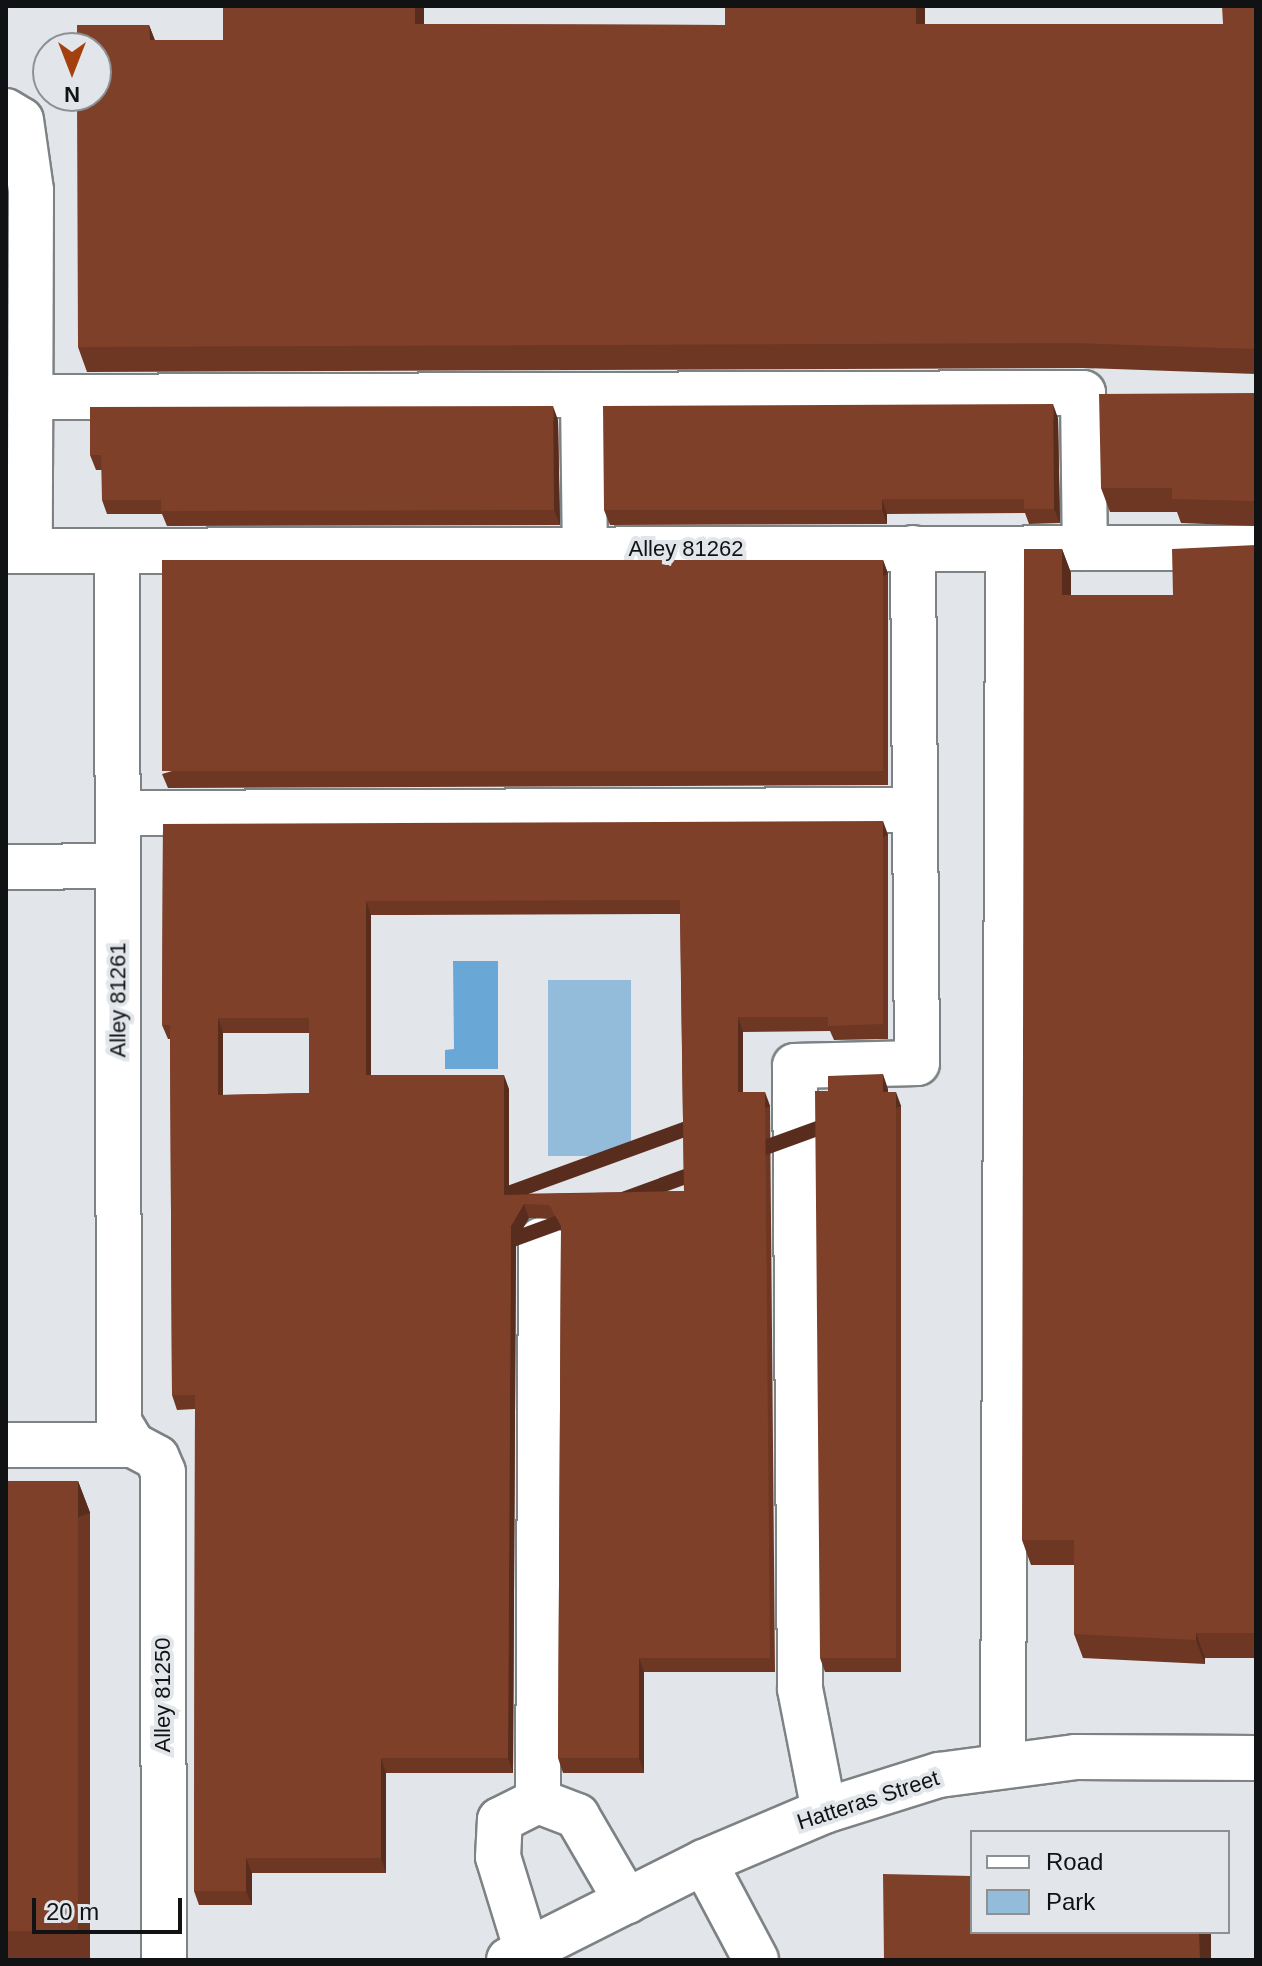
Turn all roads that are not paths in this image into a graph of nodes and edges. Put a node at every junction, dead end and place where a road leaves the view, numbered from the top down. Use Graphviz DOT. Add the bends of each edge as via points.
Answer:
graph roads {
  1 [pos="6,111"];
  2 [pos="1083,393"];
  3 [pos="1130,394"];
  4 [pos="583,395"];
  5 [pos="31,397"];
  6 [pos="913,548"];
  7 [pos="1085,548"];
  8 [pos="1256,548"];
  9 [pos="1008,549"];
  10 [pos="585,550"];
  11 [pos="18,551"];
  12 [pos="117,551"];
  13 [pos="915,810"];
  14 [pos="118,813"];
  15 [pos="118,866"];
  16 [pos="6,867"];
  17 [pos="541,1240"];
  18 [pos="6,1445"];
  19 [pos="133,1445"];
  20 [pos="1256,1758"];
  21 [pos="1003,1763"];
  22 [pos="538,1801"];
  23 [pos="824,1811"];
  24 [pos="704,1862"];
  25 [pos="627,1902"];
  26 [pos="518,1956"];
  27 [pos="164,1960"];
  28 [pos="756,1960"];
  1 -- 5 [label="street" via="21,120 31,190"];
  2 -- 3 [label="street"];
  2 -- 4 [label="street"];
  2 -- 7 [label="street"];
  4 -- 5 [label="street"];
  4 -- 10 [label="street"];
  5 -- 11 [label="street"];
  6 -- 9 [label="street, Alley 81262"];
  6 -- 10 [label="street, Alley 81262"];
  6 -- 13 [label="street"];
  7 -- 8 [label="street, Alley 81262"];
  7 -- 9 [label="street, Alley 81262"];
  9 -- 21 [label="street"];
  10 -- 12 [label="street, Alley 81262"];
  11 -- 12 [label="street, Alley 81262"];
  12 -- 14 [label="street, Alley 81261"];
  13 -- 14 [label="street"];
  13 -- 23 [label="street" via="917,1063 795,1066 800,1689"];
  14 -- 15 [label="street, Alley 81261"];
  15 -- 16 [label="street"];
  15 -- 19 [label="street, Alley 81261" via="119,1422"];
  17 -- 22 [label="street"];
  18 -- 19 [label="street"];
  19 -- 27 [label="street, Alley 81250" via="157,1458 163,1472"];
  20 -- 21 [label="street, Hatteras Street" via="1075,1757"];
  21 -- 23 [label="street, Hatteras Street" via="939,1775"];
  22 -- 25 [label="street" via="577,1816"];
  22 -- 26 [label="street" via="500,1820 498,1857"];
  23 -- 24 [label="street, Hatteras Street"];
  24 -- 25 [label="street, Hatteras Street"];
  24 -- 28 [label="street"];
  25 -- 26 [label="street, Hatteras Street"];
}
